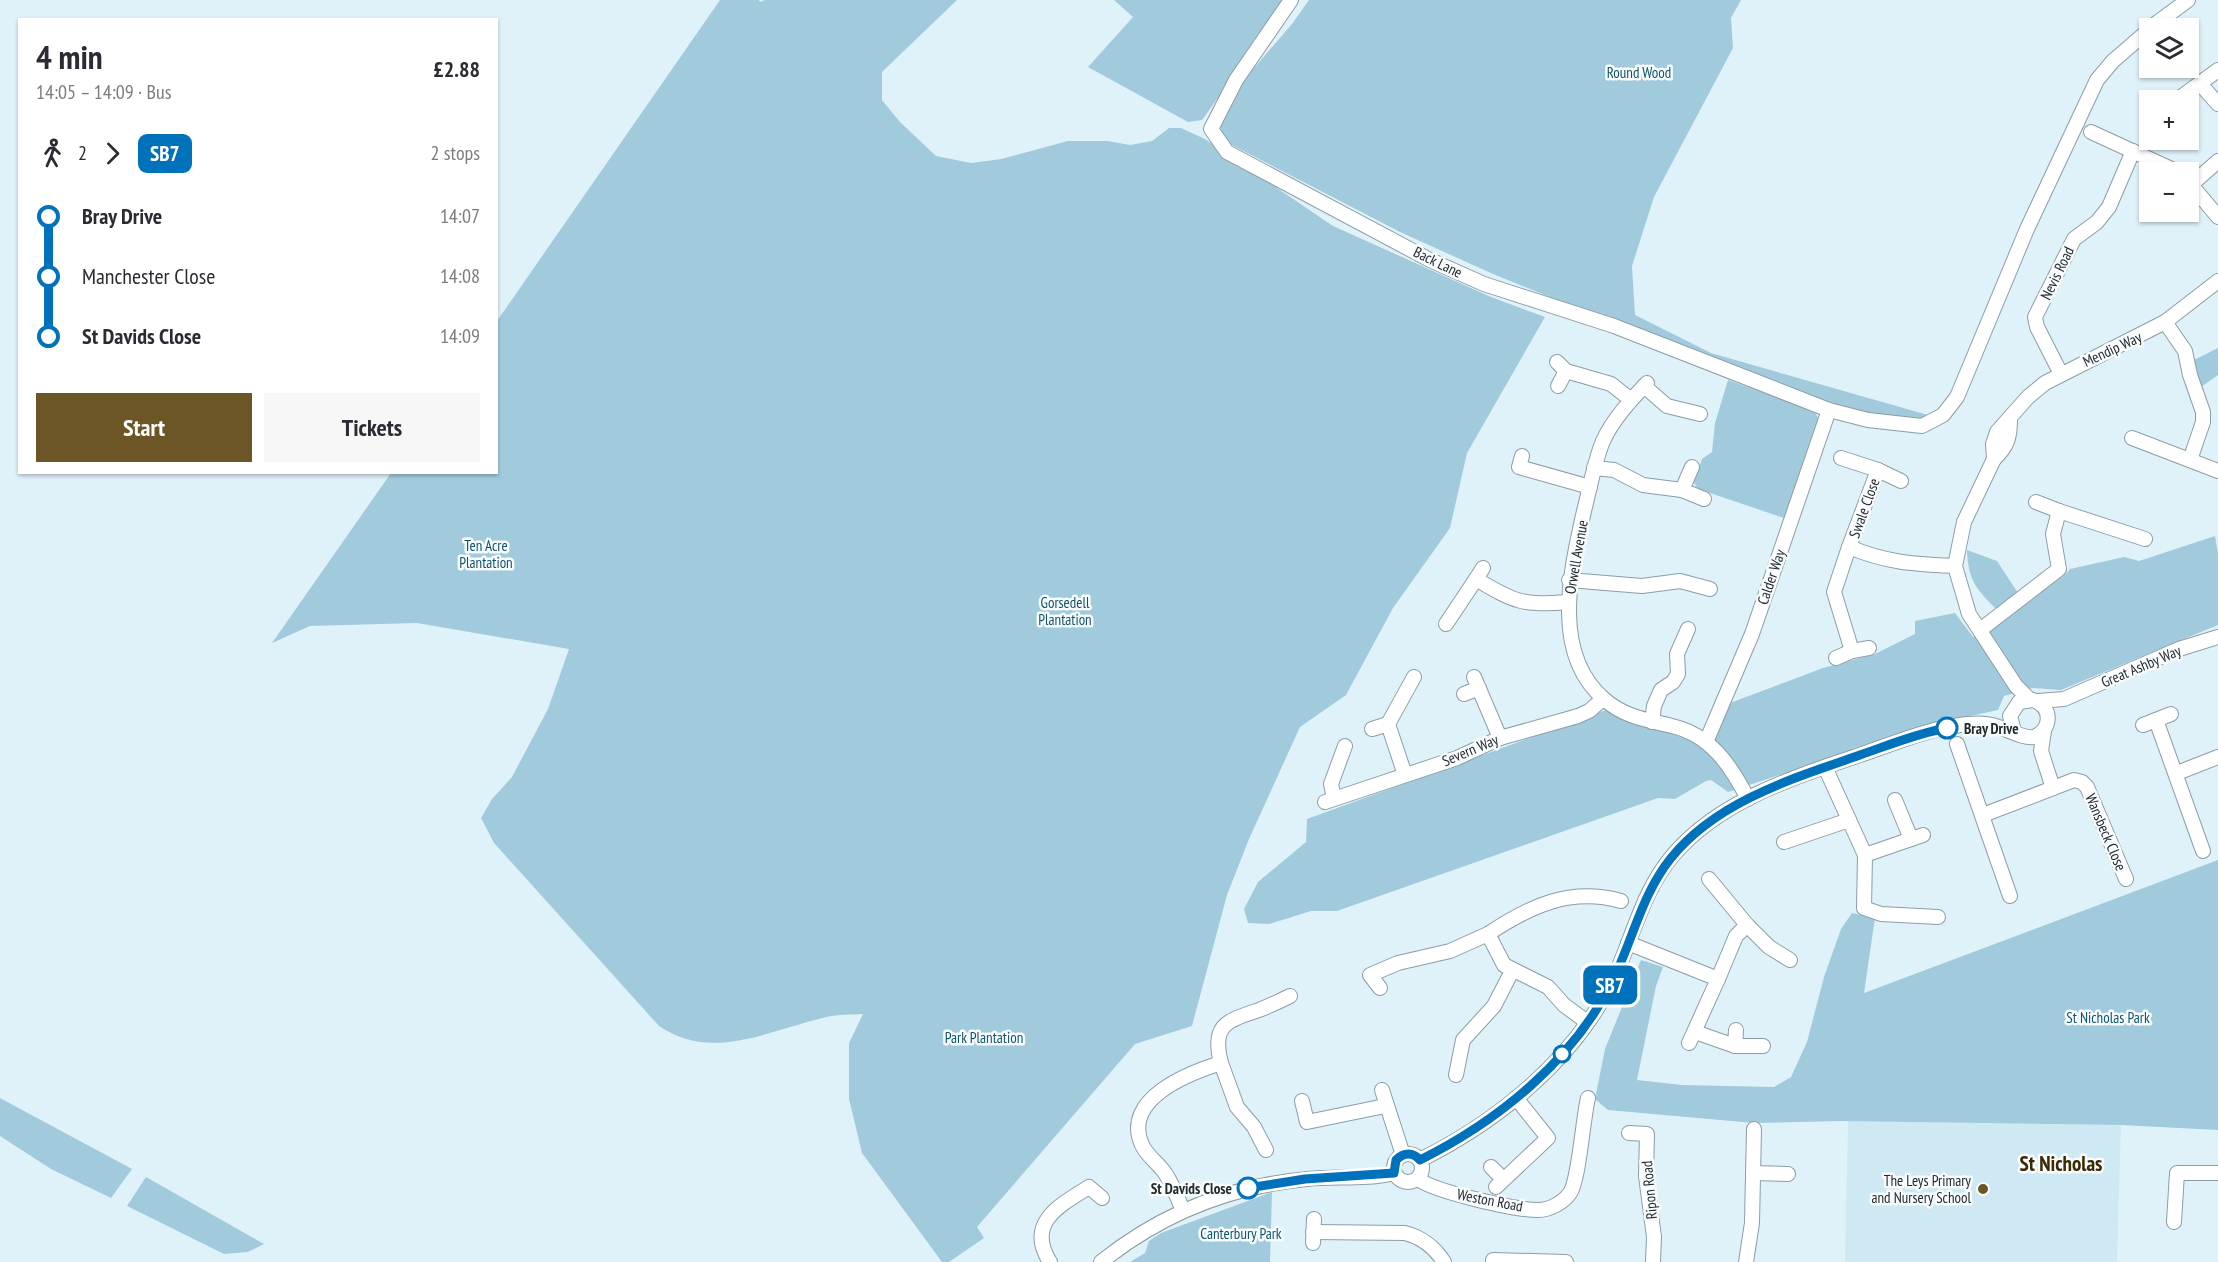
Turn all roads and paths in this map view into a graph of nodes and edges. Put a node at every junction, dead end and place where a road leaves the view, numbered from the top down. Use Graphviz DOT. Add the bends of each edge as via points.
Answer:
graph roads {
  1 [pos="1291,0"];
  2 [pos="2188,0"];
  3 [pos="2164,18"];
  4 [pos="2139,39"];
  5 [pos="2218,70"];
  6 [pos="2200,84"];
  7 [pos="2191,90"];
  8 [pos="2218,104"];
  9 [pos="2091,132"];
  10 [pos="2133,151"];
  11 [pos="2218,161"];
  12 [pos="2157,162"];
  13 [pos="2199,175"];
  14 [pos="2199,193"];
  15 [pos="2218,217"];
  16 [pos="2218,281"];
  17 [pos="2165,322"];
  18 [pos="2061,374"];
  19 [pos="1558,386"];
  20 [pos="1630,399"];
  21 [pos="1829,410"];
  22 [pos="1700,414"];
  23 [pos="2132,438"];
  24 [pos="1841,458"];
  25 [pos="2190,460"];
  26 [pos="1518,467"];
  27 [pos="1692,467"];
  28 [pos="1594,468"];
  29 [pos="1878,470"];
  30 [pos="2218,471"];
  31 [pos="1901,481"];
  32 [pos="1590,487"];
  33 [pos="1682,490"];
  34 [pos="1704,499"];
  35 [pos="2036,502"];
  36 [pos="2059,511"];
  37 [pos="2145,539"];
  38 [pos="1850,547"];
  39 [pos="1955,566"];
  40 [pos="1569,580"];
  41 [pos="1710,589"];
  42 [pos="1568,602"];
  43 [pos="1446,624"];
  44 [pos="1688,629"];
  45 [pos="1980,630"];
  46 [pos="2218,637"];
  47 [pos="1869,648"];
  48 [pos="1852,651"];
  49 [pos="1836,658"];
  50 [pos="1414,677"];
  51 [pos="2016,686"];
  52 [pos="1464,694"];
  53 [pos="1604,699"];
  54 [pos="2064,699"];
  55 [pos="2033,700"];
  56 [pos="2012,711"];
  57 [pos="2171,714"];
  58 [pos="1652,722"];
  59 [pos="1388,724"];
  60 [pos="1990,724"];
  61 [pos="2046,725"];
  62 [pos="1372,729"];
  63 [pos="2014,730"];
  64 [pos="1500,738"];
  65 [pos="2030,738"];
  66 [pos="1706,742"];
  67 [pos="1957,744"];
  68 [pos="1345,746"];
  69 [pos="2041,752"];
  70 [pos="2218,757"];
  71 [pos="1824,767"];
  72 [pos="2177,773"];
  73 [pos="1405,775"];
  74 [pos="2053,788"];
  75 [pos="1748,799"];
  76 [pos="1895,800"];
  77 [pos="1983,815"];
  78 [pos="1849,820"];
  79 [pos="1793,843"];
  80 [pos="2203,851"];
  81 [pos="1865,855"];
  82 [pos="1709,879"];
  83 [pos="2126,879"];
  84 [pos="2010,896"];
  85 [pos="1621,902"];
  86 [pos="1938,917"];
  87 [pos="1747,925"];
  88 [pos="1488,934"];
  89 [pos="1628,943"];
  90 [pos="1790,960"];
  91 [pos="1512,971"];
  92 [pos="1718,979"];
  93 [pos="1380,988"];
  94 [pos="1290,996"];
  95 [pos="1587,1022"];
  96 [pos="1736,1030"];
  97 [pos="1735,1046"];
  98 [pos="1763,1046"];
  99 [pos="1221,1063"];
  100 [pos="1456,1074"];
  101 [pos="1382,1090"];
  102 [pos="1516,1098"];
  103 [pos="1588,1098"];
  104 [pos="1302,1101"];
  105 [pos="1385,1106"];
  106 [pos="1754,1129"];
  107 [pos="1629,1133"];
  108 [pos="1266,1150"];
  109 [pos="1403,1155"];
  110 [pos="1420,1160"];
  111 [pos="1491,1167"];
  112 [pos="1089,1171"];
  113 [pos="1394,1173"];
  114 [pos="1753,1173"];
  115 [pos="2218,1173"];
  116 [pos="1788,1174"];
  117 [pos="1418,1179"];
  118 [pos="1089,1186"];
  119 [pos="1102,1198"];
  120 [pos="1183,1211"];
  121 [pos="2174,1222"];
  122 [pos="1314,1231"];
  123 [pos="1566,1258"];
  124 [pos="1493,1260"];
  125 [pos="1536,1261"];
  126 [pos="1050,1262"];
  127 [pos="1101,1262"];
  128 [pos="1444,1262"];
  129 [pos="1653,1262"];
  130 [pos="1746,1262"];
  1 -- 21 [label="street, Back Lane" via="1236,80 1211,129 1227,152 1430,260 1484,284 1614,326"];
  2 -- 3 [label="street"];
  4 -- 21 [label="street" via="2113,61 2092,88 1949,408 1923,426 1868,420"];
  5 -- 6 [label="street"];
  6 -- 7 [label="street"];
  6 -- 8 [label="street"];
  9 -- 10 [label="street"];
  10 -- 12 [label="street"];
  10 -- 18 [label="street, Nevis Road" via="2109,207 2074,239 2036,317 2037,327"];
  11 -- 13 [label="street"];
  14 -- 15 [label="street"];
  16 -- 17 [label="street, Mendip Way"];
  17 -- 18 [label="street, Mendip Way"];
  17 -- 25 [label="street" via="2185,351 2203,412"];
  18 -- 39 [label="street, Mendip Way" via="2028,397 2010,420 2005,449 1994,459 1964,522"];
  19 -- 20 [label="street" via="1561,366 1611,384"];
  20 -- 22 [label="street, Orwell Avenue" via="1645,384 1667,406"];
  20 -- 28 [label="street, Orwell Avenue" via="1604,439"];
  21 -- 66 [label="street, Calder Way" via="1752,634"];
  23 -- 25 [label="street"];
  24 -- 29 [label="street, Swale Close"];
  25 -- 30 [label="street"];
  26 -- 32 [label="street"];
  27 -- 33 [label="street"];
  28 -- 32 [label="street, Orwell Avenue"];
  28 -- 33 [label="street" via="1614,470 1643,485"];
  29 -- 31 [label="street, Swale Close"];
  29 -- 38 [label="street, Swale Close"];
  32 -- 40 [label="street, Orwell Avenue"];
  33 -- 34 [label="street"];
  35 -- 36 [label="street"];
  36 -- 37 [label="street"];
  36 -- 45 [label="street" via="2053,534 2059,569"];
  38 -- 39 [label="street, Swale Close" via="1905,565"];
  38 -- 48 [label="street, Swale Close" via="1834,592"];
  39 -- 45 [label="street" via="1969,614"];
  40 -- 41 [label="street" via="1642,586 1680,580"];
  40 -- 42 [label="street, Orwell Avenue"];
  42 -- 43 [label="street" via="1516,601 1480,574"];
  42 -- 53 [label="street, Orwell Avenue" via="1576,656 1589,683"];
  44 -- 58 [label="street" via="1677,654 1678,674 1660,690"];
  45 -- 51 [label="street"];
  46 -- 54 [label="street, Great Ashby Way" via="2179,649"];
  47 -- 48 [label="street"];
  48 -- 49 [label="street"];
  50 -- 59 [label="street"];
  51 -- 55 [label="street"];
  51 -- 56 [label="street"];
  52 -- 64 [label="street" via="1477,683"];
  53 -- 58 [label="street, Orwell Avenue" via="1622,712"];
  53 -- 64 [label="street, Severn Way" via="1578,716"];
  54 -- 55 [label="street, Great Ashby Way"];
  54 -- 61 [label="street, Great Ashby Way"];
  55 -- 56 [label="street"];
  55 -- 61 [label="street" via="2046,709"];
  56 -- 60 [label="street"];
  56 -- 63 [label="street"];
  57 -- 72 [label="street" via="2149,723"];
  58 -- 66 [label="street, Orwell Avenue" via="1684,730"];
  59 -- 62 [label="street"];
  59 -- 73 [label="street"];
  60 -- 63 [label="street"];
  60 -- 71 [label="street" via="1938,729"];
  61 -- 65 [label="street"];
  61 -- 69 [label="street"];
  63 -- 65 [label="street"];
  64 -- 73 [label="street, Severn Way" via="1470,753"];
  65 -- 69 [label="street"];
  66 -- 75 [label="street, Orwell Avenue" via="1730,767"];
  67 -- 77 [label="street"];
  68 -- 73 [label="street, Severn Way" via="1331,784 1330,800"];
  69 -- 74 [label="street"];
  70 -- 72 [label="street"];
  71 -- 75 [label="street"];
  71 -- 78 [label="street"];
  72 -- 80 [label="street"];
  74 -- 77 [label="street, Wansbeck Close"];
  74 -- 83 [label="street, Wansbeck Close" via="2074,780 2085,783"];
  75 -- 89 [label="street" via="1707,824 1674,855 1652,886"];
  76 -- 81 [label="street" via="1917,837"];
  77 -- 84 [label="street"];
  78 -- 79 [label="street"];
  78 -- 81 [label="street"];
  81 -- 86 [label="street" via="1864,908 1922,921"];
  82 -- 87 [label="street"];
  85 -- 88 [label="street" via="1590,895 1569,898 1523,911"];
  87 -- 90 [label="street"];
  87 -- 92 [label="street" via="1736,936"];
  88 -- 91 [label="street" via="1500,959"];
  88 -- 93 [label="street" via="1450,951 1379,970 1370,975"];
  89 -- 92 [label="street"];
  89 -- 95 [label="street" via="1607,992"];
  91 -- 95 [label="street" via="1548,987"];
  91 -- 100 [label="street" via="1494,1006 1463,1040"];
  92 -- 97 [label="street" via="1692,1038"];
  94 -- 99 [label="street" via="1227,1022 1218,1039"];
  95 -- 102 [label="street" via="1552,1066"];
  96 -- 97 [label="street"];
  97 -- 98 [label="street"];
  99 -- 108 [label="street" via="1237,1107"];
  99 -- 120 [label="street" via="1157,1093 1146,1104 1141,1117 1142,1145 1165,1173"];
  101 -- 105 [label="street"];
  102 -- 110 [label="street"];
  102 -- 111 [label="street" via="1548,1138 1500,1183"];
  103 -- 117 [label="street, Weston Road" via="1575,1176 1570,1193 1557,1205 1538,1210 1469,1198 1436,1189"];
  104 -- 105 [label="street" via="1309,1128"];
  105 -- 109 [label="street"];
  106 -- 114 [label="street"];
  107 -- 129 [label="street, Ripon Road" via="1647,1134"];
  109 -- 110 [label="street" via="1412,1154"];
  109 -- 113 [label="street" via="1396,1160"];
  110 -- 117 [label="street" via="1423,1170"];
  112 -- 118 [label="street"];
  113 -- 117 [label="street" via="1405,1182"];
  113 -- 120 [label="street" via="1258,1186"];
  114 -- 116 [label="street"];
  114 -- 130 [label="street"];
  115 -- 121 [label="street" via="2177,1173"];
  118 -- 119 [label="street"];
  118 -- 126 [label="street" via="1059,1206 1045,1222 1040,1237"];
  120 -- 127 [label="street"];
  122 -- 128 [label="street" via="1405,1233 1416,1236"];
  123 -- 125 [label="street"];
  124 -- 125 [label="street"];
}
